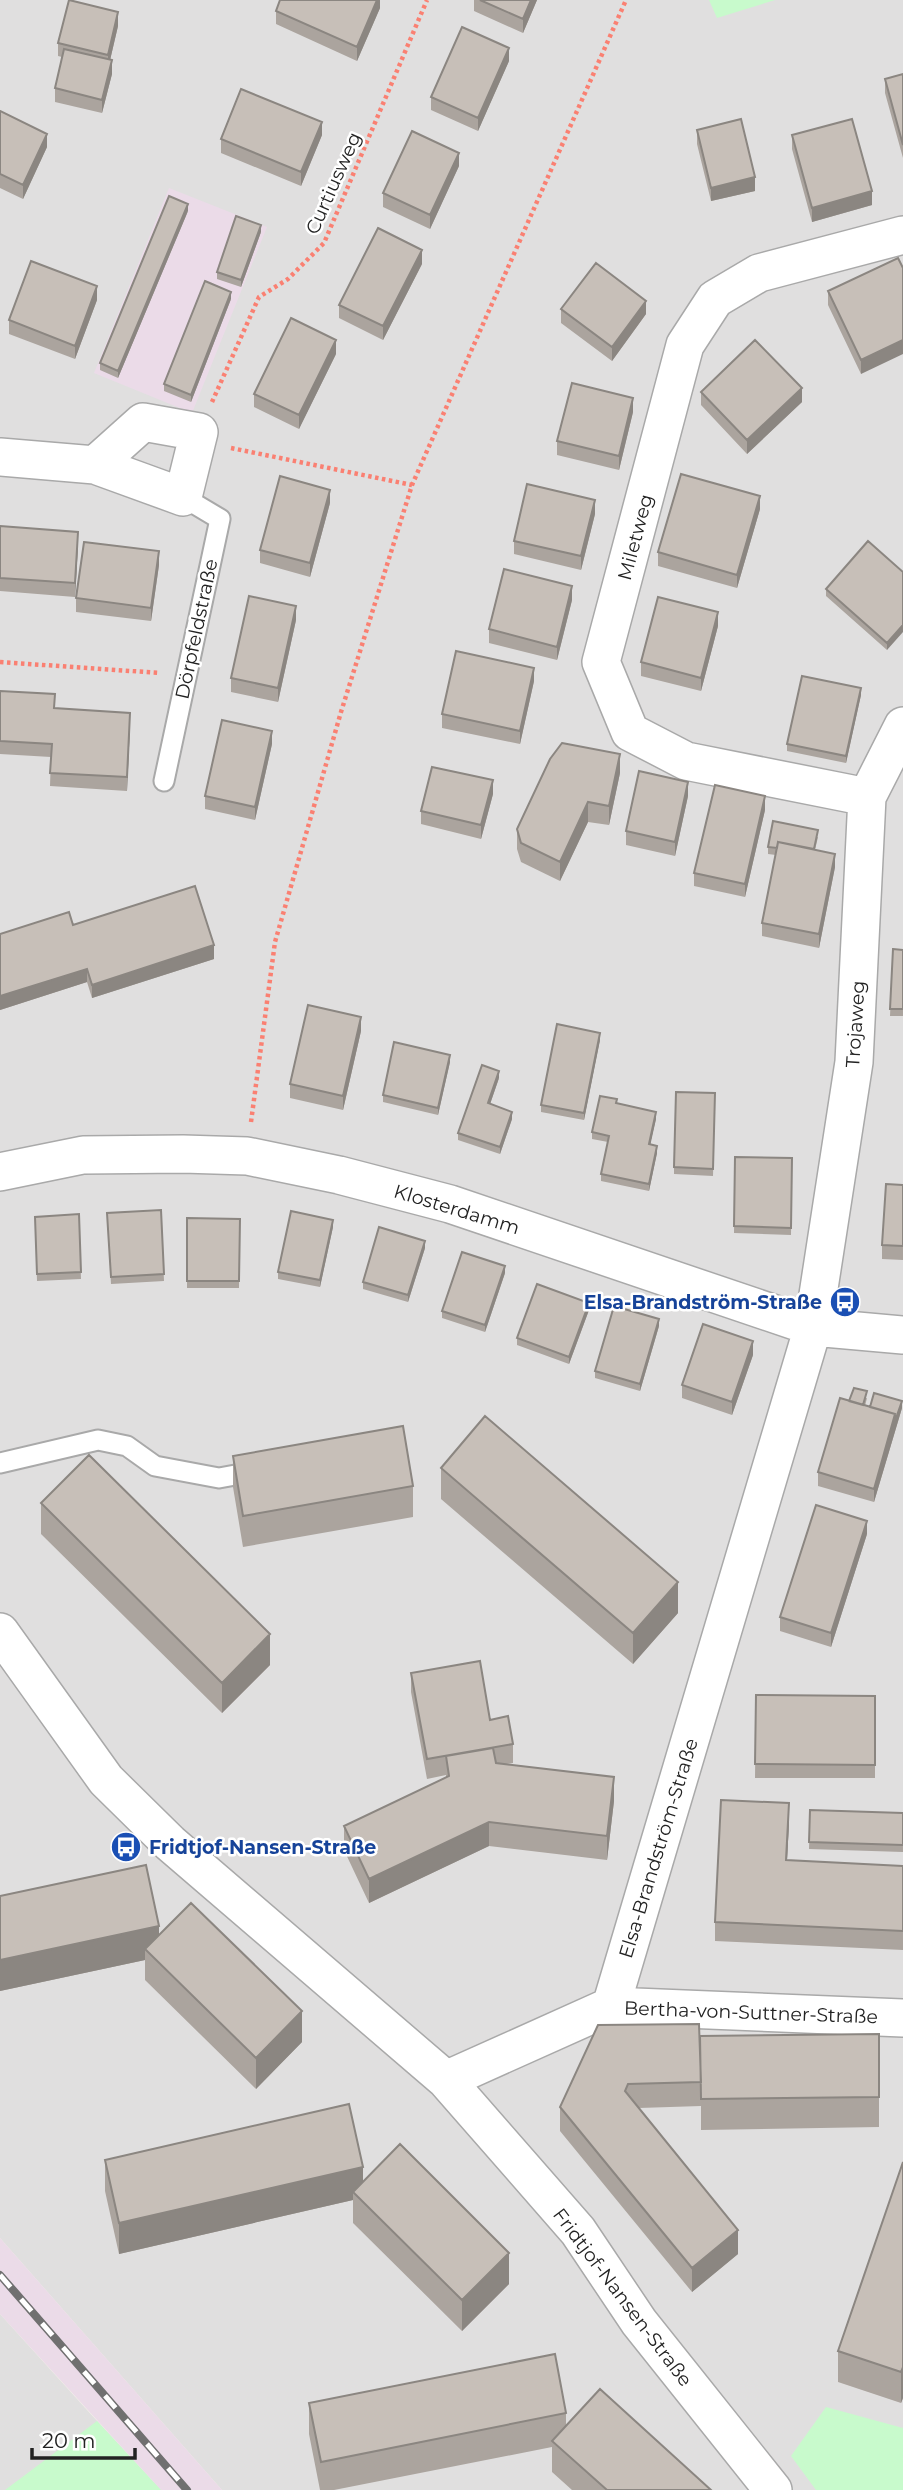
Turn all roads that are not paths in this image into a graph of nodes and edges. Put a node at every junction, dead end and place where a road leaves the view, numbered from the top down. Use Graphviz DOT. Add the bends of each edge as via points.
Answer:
graph roads {
  1 [pos="903,234"];
  2 [pos="0,457"];
  3 [pos="95,465"];
  4 [pos="183,497"];
  5 [pos="903,726"];
  6 [pos="164,781"];
  7 [pos="867,797"];
  8 [pos="0,1172"];
  9 [pos="813,1327"];
  10 [pos="903,1335"];
  11 [pos="0,1463"];
  12 [pos="272,1468"];
  13 [pos="0,1632"];
  14 [pos="611,2006"];
  15 [pos="903,2018"];
  16 [pos="446,2080"];
  17 [pos="773,2490"];
  1 -- 7 [label="street, Miletweg" via="759,273 715,299 685,345 601,662 630,732 686,761"];
  2 -- 3 [label="street, Dörpfeldstraße"];
  3 -- 4 [label="street, Dörpfeldstraße"];
  3 -- 4 [label="street" via="143,422 198,436"];
  4 -- 6 [label="lane, Dörpfeldstraße" via="220,519"];
  5 -- 7 [label="street, Trojaweg"];
  7 -- 9 [label="street, Trojaweg" via="854,1062"];
  8 -- 9 [label="street, Klosterdamm" via="83,1155 247,1156 450,1204"];
  9 -- 10 [label="street, Klosterdamm"];
  9 -- 14 [label="street, Elsa-Brandström-Straße"];
  11 -- 12 [label="lane" via="98,1440 127,1446 155,1466 219,1478"];
  13 -- 16 [label="street, Fridtjof-Nansen-Straße" via="106,1780 170,1843"];
  14 -- 15 [label="street, Bertha-von-Suttner-Straße"];
  14 -- 16 [label="street, Bertha-von-Suttner-Straße"];
  16 -- 17 [label="street, Fridtjof-Nansen-Straße" via="578,2231 639,2322"];
}
